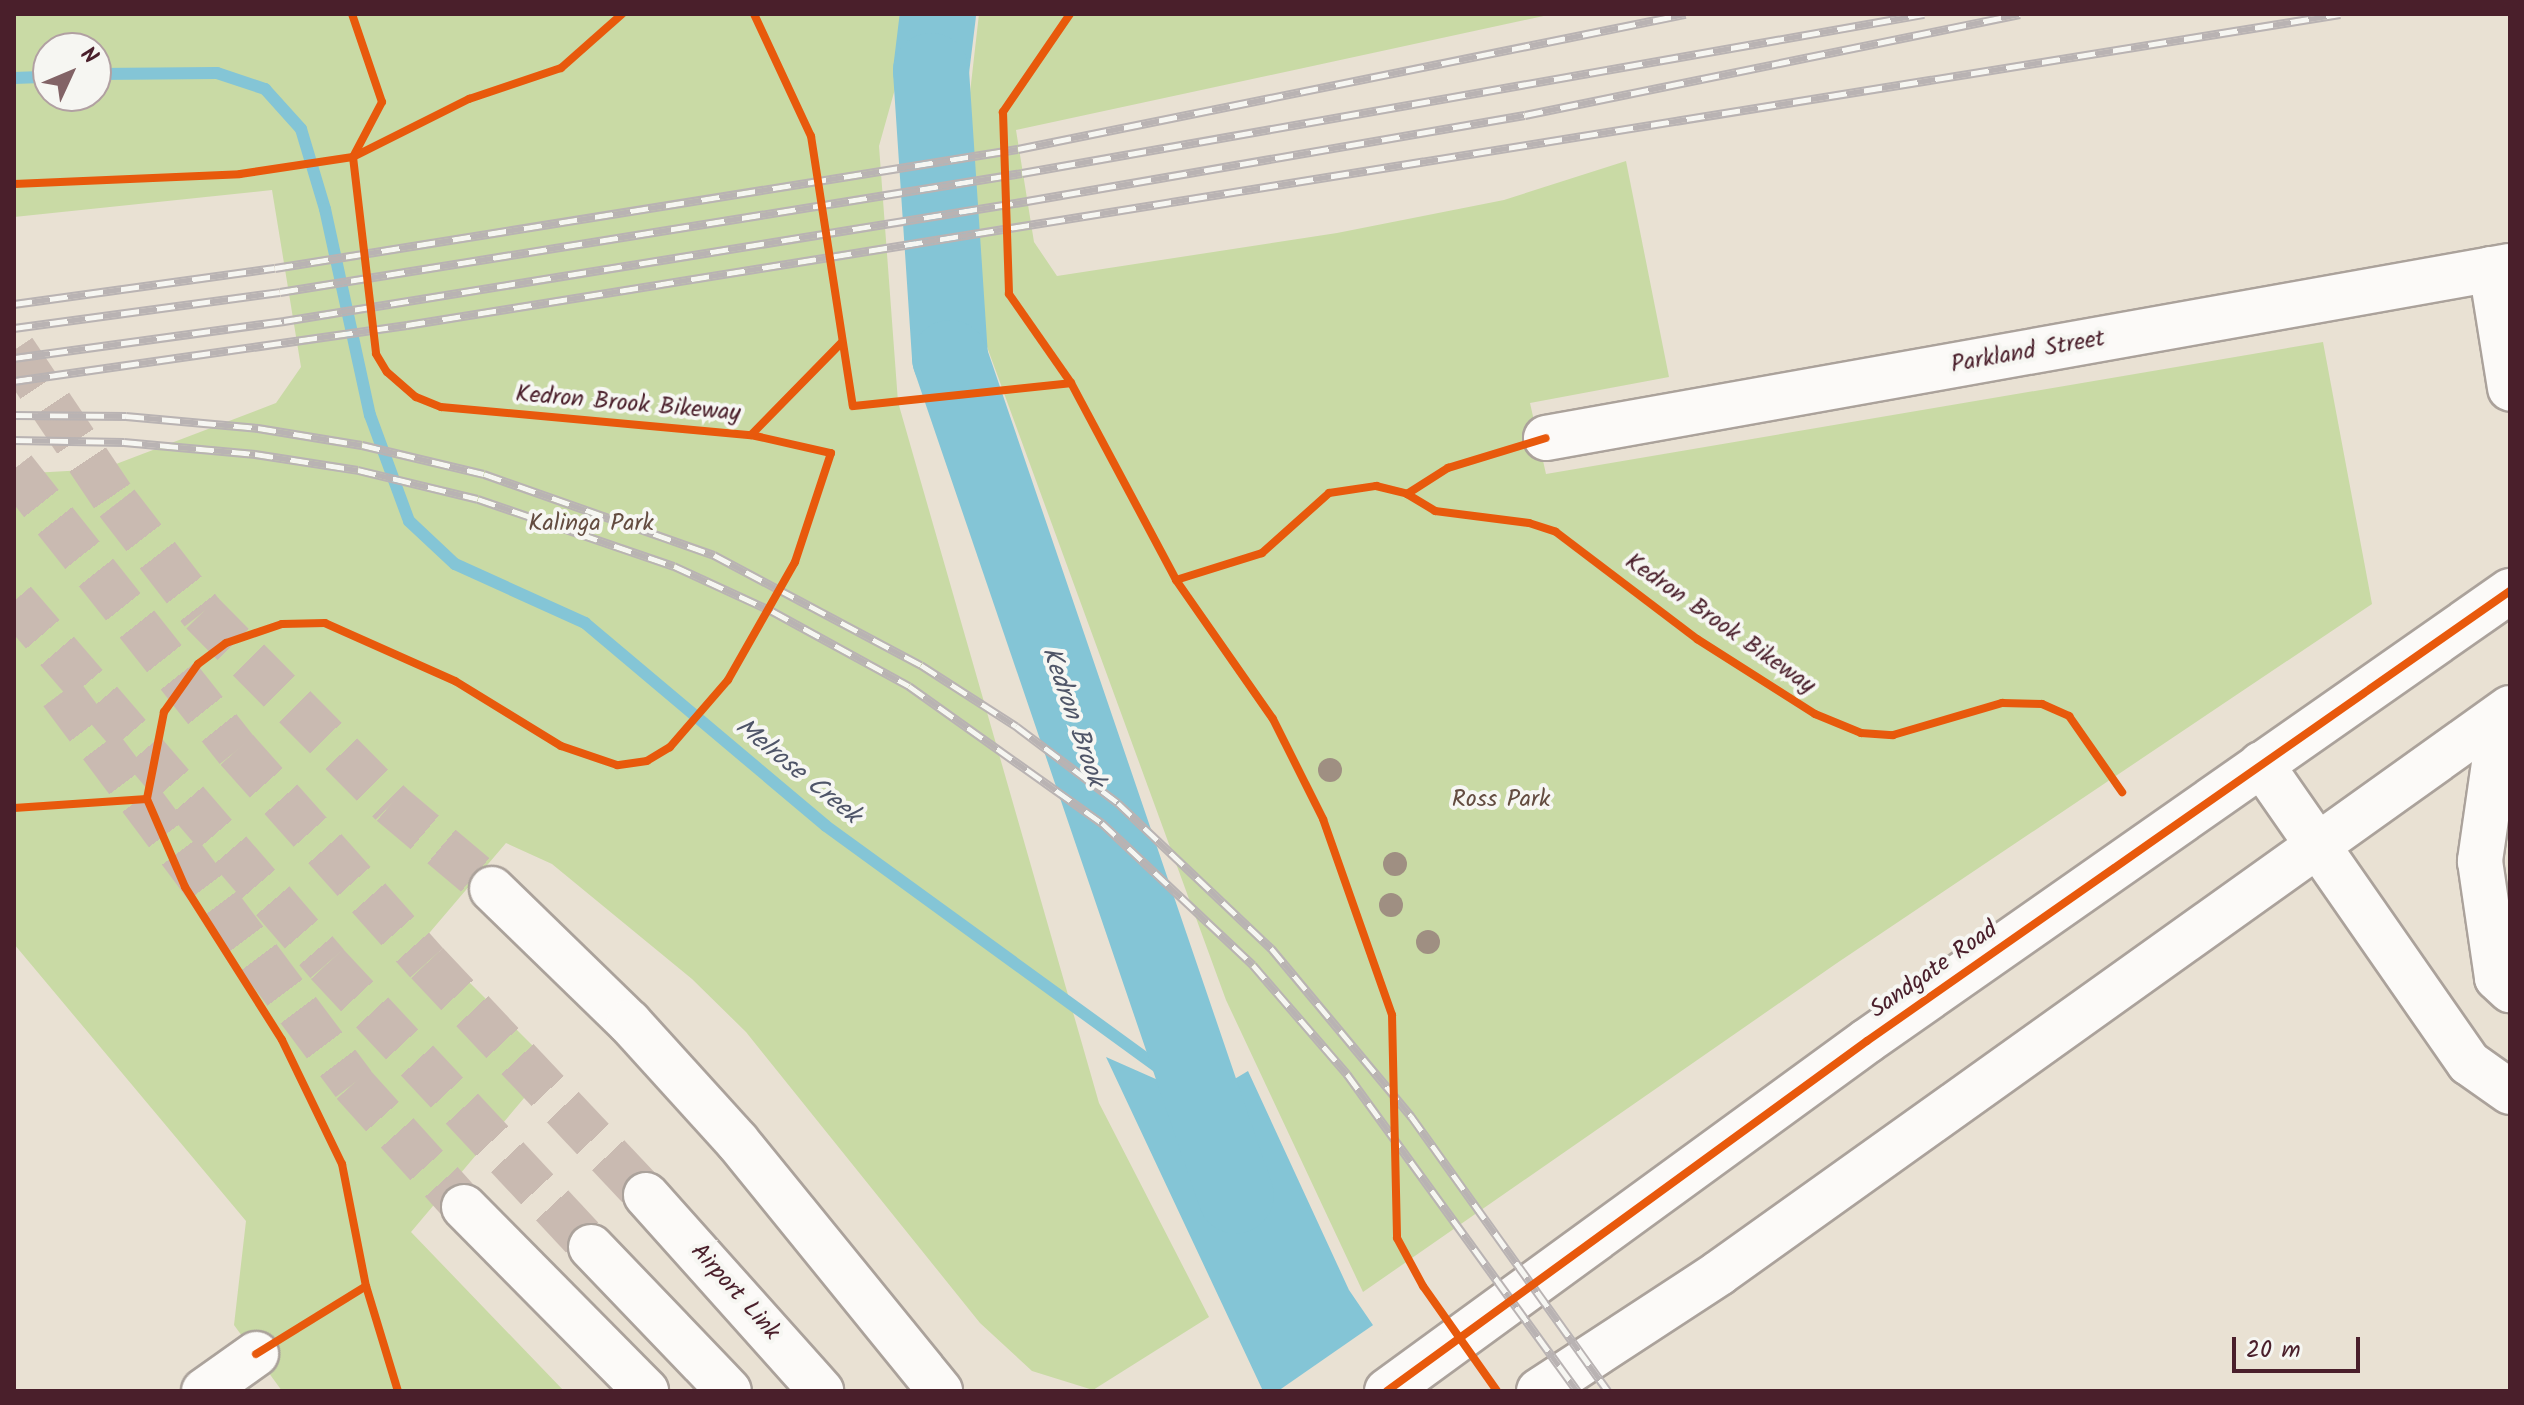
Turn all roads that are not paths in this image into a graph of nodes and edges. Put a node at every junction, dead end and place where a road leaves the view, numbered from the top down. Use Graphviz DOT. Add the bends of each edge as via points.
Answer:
graph roads {
  1 [pos="2500,267"];
  2 [pos="2510,388"];
  3 [pos="1546,438"];
  4 [pos="2510,591"];
  5 [pos="2505,711"];
  6 [pos="2261,764"];
  7 [pos="2314,845"];
  8 [pos="492,889"];
  9 [pos="2510,990"];
  10 [pos="2510,1092"];
  11 [pos="646,1195"];
  12 [pos="464,1207"];
  13 [pos="591,1247"];
  14 [pos="256,1354"];
  15 [pos="204,1391"];
  16 [pos="646,1391"];
  17 [pos="729,1391"];
  18 [pos="821,1391"];
  19 [pos="940,1391"];
  20 [pos="1387,1391"];
  21 [pos="1539,1391"];
  1 -- 2 [label="main road"];
  1 -- 3 [label="main road, Parkland Street"];
  4 -- 6 [label="main road, Sandgate Road"];
  5 -- 7 [label="main road"];
  5 -- 9 [label="main road" via="2480,861 2497,978"];
  6 -- 7 [label="main road"];
  6 -- 20 [label="main road, Sandgate Road"];
  7 -- 10 [label="main road" via="2469,1063"];
  7 -- 21 [label="main road" via="1719,1273"];
  8 -- 19 [label="main road" via="629,1022 737,1141"];
  11 -- 18 [label="main road, Airport Link"];
  12 -- 16 [label="main road"];
  13 -- 17 [label="main road"];
  14 -- 15 [label="main road"];
}
